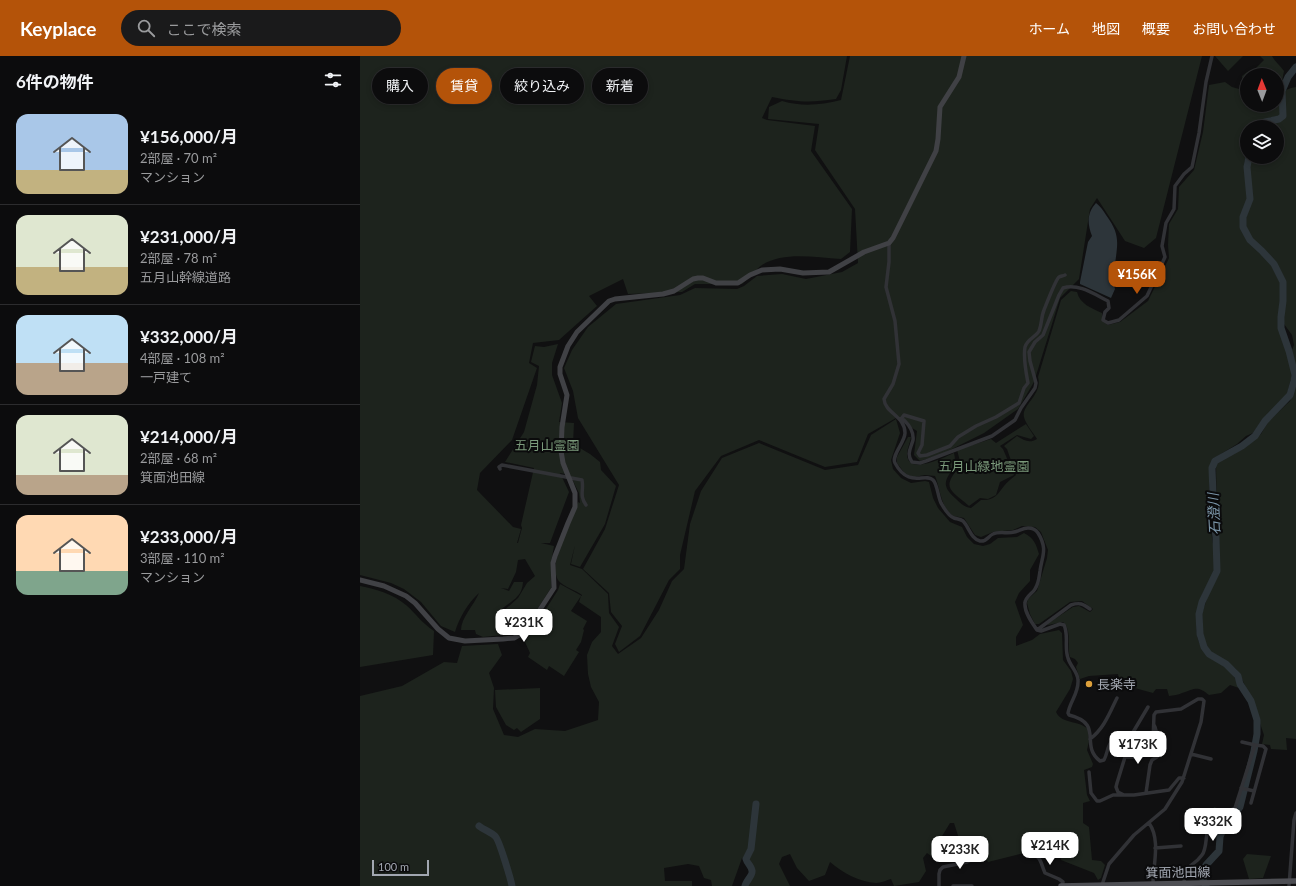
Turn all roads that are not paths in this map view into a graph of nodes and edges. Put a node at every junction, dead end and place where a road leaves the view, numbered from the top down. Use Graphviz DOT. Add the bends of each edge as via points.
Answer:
graph roads {
  1 [pos="964,56"];
  2 [pos="1212,56"];
  3 [pos="889,243"];
  4 [pos="1065,275"];
  5 [pos="901,420"];
  6 [pos="500,469"];
  7 [pos="568,478"];
  8 [pos="586,505"];
  9 [pos="360,580"];
  10 [pos="1090,609"];
  11 [pos="1037,630"];
  12 [pos="1117,698"];
  13 [pos="1148,707"];
  14 [pos="1153,724"];
  15 [pos="1090,739"];
  16 [pos="1116,739"];
  17 [pos="1242,742"];
  18 [pos="1152,745"];
  19 [pos="1255,745"];
  20 [pos="1191,754"];
  21 [pos="1211,759"];
  22 [pos="1089,772"];
  23 [pos="1184,778"];
  24 [pos="1243,788"];
  25 [pos="1254,791"];
  26 [pos="1146,793"];
  27 [pos="1125,795"];
  28 [pos="1251,804"];
  29 [pos="1296,813"];
  30 [pos="1149,823"];
  31 [pos="1181,846"];
  32 [pos="1155,848"];
  33 [pos="1029,853"];
  34 [pos="980,855"];
  35 [pos="1296,881"];
  36 [pos="1184,883"];
  37 [pos="1156,884"];
  38 [pos="1261,884"];
  39 [pos="1289,884"];
  40 [pos="1102,885"];
  41 [pos="939,886"];
  42 [pos="953,886"];
  43 [pos="972,886"];
  44 [pos="1062,886"];
  1 -- 3 [label="street" via="959,77 940,107 936,151"];
  2 -- 5 [label="street" via="1192,167 1175,186 1174,208 1166,223 1162,246 1165,257 1147,296 1118,320 1108,324 1103,320 1109,308 1108,300 1077,286 1063,288 1043,335 1029,352 1036,382 1032,393 1015,420 992,436 926,461 912,462 909,455 913,440 911,430 904,420"];
  3 -- 5 [label="street" via="886,287 895,321 900,364 893,384 884,398 886,406"];
  3 -- 7 [label="street" via="864,252 829,272 762,270 738,283 716,283 698,278 663,294 609,301 576,332 560,367 568,395 561,451"];
  4 -- 5 [label="street" via="1058,277 1044,309 1040,329 1025,346 1028,383 1019,404 976,426 958,437 950,446 920,456 918,453 922,445 924,421 904,415"];
  5 -- 11 [label="street" via="905,434 894,461 909,478 932,479 946,511 950,516 963,522 975,539 984,541 993,534 1030,528 1038,533 1044,558 1037,585 1024,602 1028,616"];
  6 -- 7 [label="street" via="502,465"];
  7 -- 8 [label="street" via="582,480 582,499"];
  7 -- 9 [label="street" via="575,493 575,507 555,556 554,588 526,631 520,636 465,641 449,638 406,596"];
  10 -- 11 [label="street" via="1082,603 1071,605"];
  11 -- 15 [label="street" via="1060,624 1066,629 1066,650 1078,680 1077,690 1068,712 1069,715 1082,719 1087,725"];
  12 -- 15 [label="street" via="1102,728"];
  13 -- 16 [label="street" via="1129,739 1119,734"];
  14 -- 18 [label="street"];
  14 -- 20 [label="street" via="1156,712 1174,711 1202,699 1202,716"];
  14 -- 26 [label="street" via="1160,746 1157,757 1150,765"];
  15 -- 16 [label="street" via="1093,754 1100,761 1104,760 1111,741"];
  16 -- 18 [label="street" via="1138,750 1148,749"];
  17 -- 19 [label="street"];
  18 -- 27 [label="street" via="1147,754 1125,757 1116,787 1118,792"];
  19 -- 24 [label="street"];
  19 -- 25 [label="street" via="1266,749"];
  20 -- 21 [label="street"];
  20 -- 23 [label="street"];
  22 -- 27 [label="street" via="1091,792 1097,801 1113,795"];
  23 -- 26 [label="street" via="1179,778 1169,790"];
  23 -- 30 [label="street" via="1165,809"];
  24 -- 25 [label="street"];
  24 -- 36 [label="street" via="1235,808 1226,812 1207,833 1203,854 1186,869"];
  25 -- 28 [label="street"];
  26 -- 27 [label="street"];
  29 -- 39 [label="street"];
  30 -- 32 [label="street"];
  30 -- 40 [label="street" via="1134,835 1109,864"];
  31 -- 32 [label="street"];
  32 -- 37 [label="street"];
  33 -- 44 [label="street" via="1036,854 1045,873 1059,878"];
  34 -- 41 [label="street" via="967,862 943,867 939,874"];
  35 -- 39 [label="main road, 箕面池田線"];
  36 -- 37 [label="main road, 箕面池田線"];
  36 -- 38 [label="main road, 箕面池田線"];
  37 -- 40 [label="main road, 箕面池田線"];
  38 -- 39 [label="main road, 箕面池田線"];
  40 -- 44 [label="main road, 箕面池田線"];
  42 -- 43 [label="street"];
}
